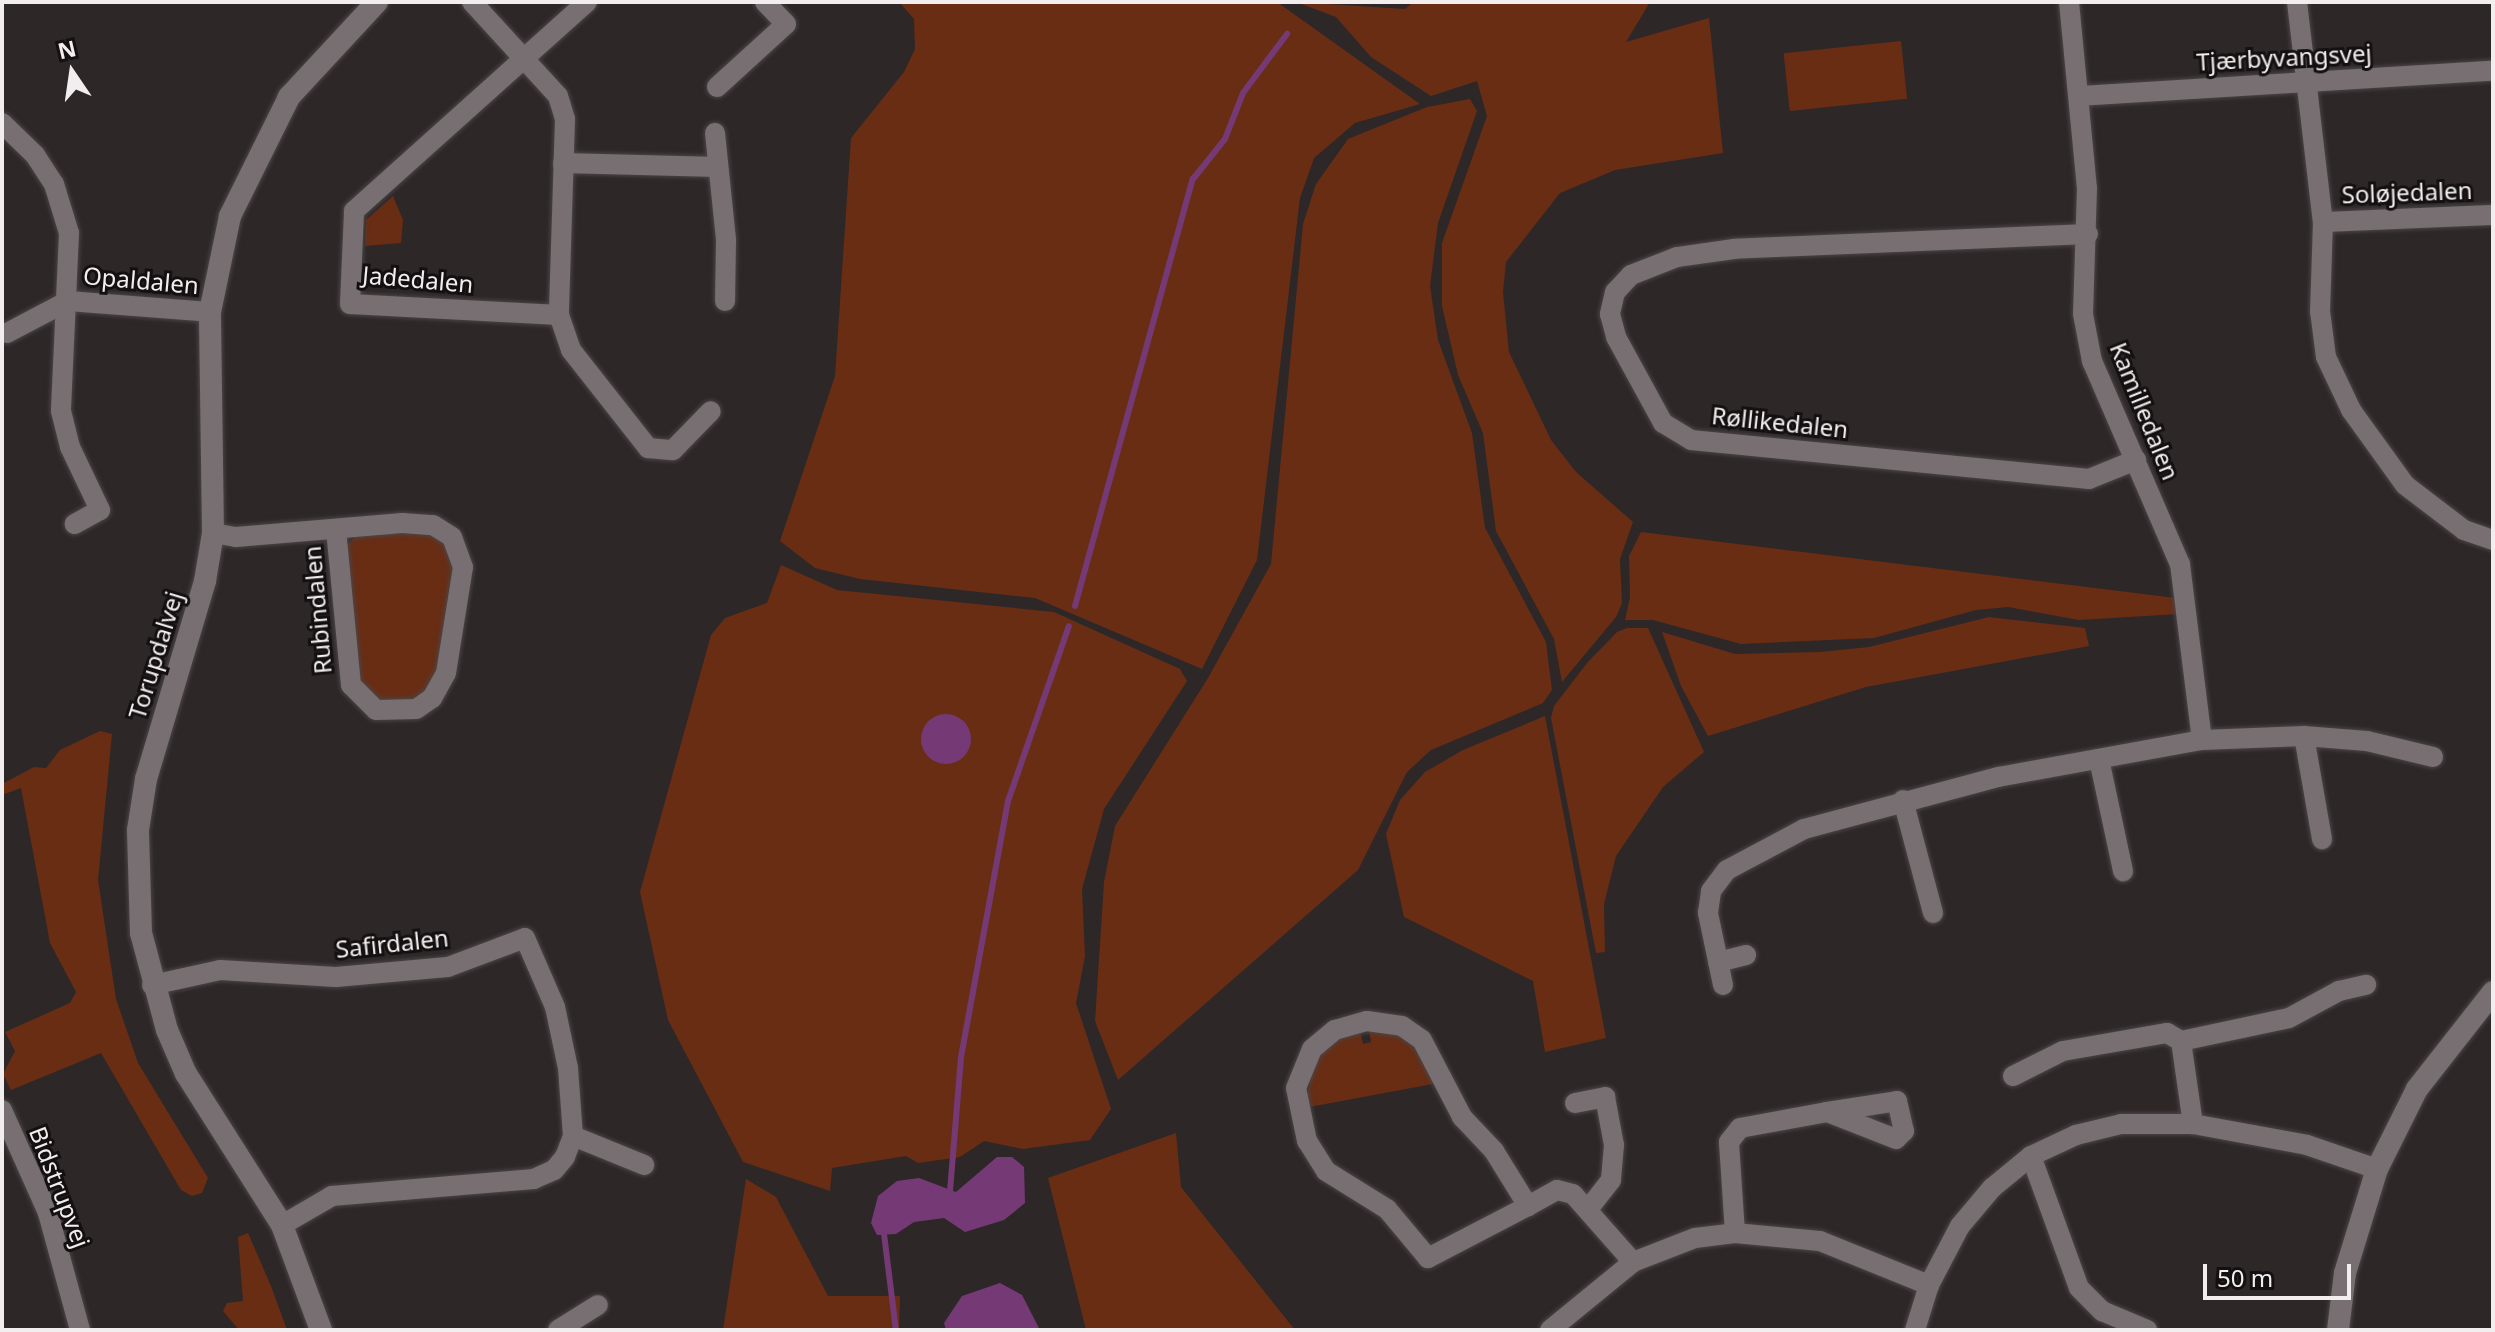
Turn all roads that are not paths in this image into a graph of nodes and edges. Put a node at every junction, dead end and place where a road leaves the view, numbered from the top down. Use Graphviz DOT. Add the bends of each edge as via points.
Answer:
graph roads {
  1 [pos="377,2"];
  2 [pos="472,2"];
  3 [pos="587,2"];
  4 [pos="765,2"];
  5 [pos="2069,2"];
  6 [pos="2297,2"];
  7 [pos="525,58"];
  8 [pos="2493,71"];
  9 [pos="2303,82"];
  10 [pos="717,87"];
  11 [pos="2079,96"];
  12 [pos="2,123"];
  13 [pos="715,133"];
  14 [pos="563,163"];
  15 [pos="718,167"];
  16 [pos="2493,215"];
  17 [pos="2323,222"];
  18 [pos="2088,234"];
  19 [pos="68,301"];
  20 [pos="725,301"];
  21 [pos="210,312"];
  22 [pos="559,315"];
  23 [pos="7,333"];
  24 [pos="711,411"];
  25 [pos="2136,460"];
  26 [pos="75,524"];
  27 [pos="336,530"];
  28 [pos="213,533"];
  29 [pos="2493,540"];
  30 [pos="2304,736"];
  31 [pos="2202,740"];
  32 [pos="2433,757"];
  33 [pos="2099,759"];
  34 [pos="1903,800"];
  35 [pos="2322,839"];
  36 [pos="2123,871"];
  37 [pos="1933,913"];
  38 [pos="1746,955"];
  39 [pos="1718,962"];
  40 [pos="152,985"];
  41 [pos="1723,985"];
  42 [pos="2366,985"];
  43 [pos="2493,992"];
  44 [pos="2181,1041"];
  45 [pos="2013,1076"];
  46 [pos="1575,1103"];
  47 [pos="2,1110"];
  48 [pos="1827,1112"];
  49 [pos="2193,1124"];
  50 [pos="573,1136"];
  51 [pos="2031,1156"];
  52 [pos="644,1165"];
  53 [pos="2377,1169"];
  54 [pos="1528,1206"];
  55 [pos="1589,1208"];
  56 [pos="282,1225"];
  57 [pos="1735,1233"];
  58 [pos="1633,1262"];
  59 [pos="1929,1285"];
  60 [pos="598,1305"];
  61 [pos="80,1330"];
  62 [pos="321,1330"];
  63 [pos="558,1330"];
  64 [pos="1550,1330"];
  65 [pos="1915,1330"];
  66 [pos="2147,1330"];
  67 [pos="2338,1330"];
  1 -- 21 [label="street, Torupdalvej" via="325,53 264,139 230,216"];
  2 -- 7 [label="street"];
  3 -- 7 [label="street, Jadedalen"];
  4 -- 10 [label="street" via="786,24"];
  5 -- 11 [label="street, Kamilledalen"];
  6 -- 9 [label="street, Soløjedalen"];
  7 -- 14 [label="street" via="558,96 565,119"];
  7 -- 22 [label="street, Jadedalen" via="354,211 350,304"];
  8 -- 9 [label="street, Tjærbyvangsvej"];
  9 -- 11 [label="street, Tjærbyvangsvej"];
  9 -- 17 [label="street, Soløjedalen"];
  11 -- 18 [label="street, Kamilledalen"];
  12 -- 19 [label="street, Opaldalen" via="35,155 57,191 69,233"];
  13 -- 15 [label="street"];
  14 -- 15 [label="street"];
  14 -- 22 [label="street"];
  15 -- 20 [label="street" via="726,240"];
  16 -- 17 [label="street, Soløjedalen"];
  17 -- 29 [label="street, Soløjedalen" via="2320,311 2326,357 2351,410 2405,485 2464,530"];
  18 -- 25 [label="street, Kamilledalen" via="2083,314 2092,361"];
  18 -- 25 [label="street, Røllikedalen" via="1734,249 1677,257 1631,275 1615,292 1610,314 1616,337 1663,423 1691,440 2089,479"];
  19 -- 21 [label="street, Opaldalen"];
  19 -- 23 [label="street, Opaldalen"];
  19 -- 26 [label="street, Opaldalen" via="61,411 70,447 100,510"];
  21 -- 28 [label="street, Torupdalvej"];
  22 -- 24 [label="street" via="571,350 648,448 673,450"];
  25 -- 31 [label="street, Kamilledalen" via="2185,586"];
  27 -- 27 [label="street, Rubindalen" via="351,685 376,710 416,709 432,698 446,673 463,567 460,551 452,537 433,525"];
  27 -- 28 [label="street, Rubindalen" via="236,537"];
  28 -- 40 [label="street, Torupdalvej" via="205,581 146,779 138,830 141,933"];
  30 -- 31 [label="street"];
  30 -- 32 [label="street" via="2367,741"];
  30 -- 35 [label="street"];
  31 -- 33 [label="street"];
  33 -- 34 [label="street"];
  33 -- 36 [label="street"];
  34 -- 37 [label="street"];
  34 -- 39 [label="street" via="1804,829 1727,870 1711,891 1708,913"];
  38 -- 39 [label="street"];
  39 -- 41 [label="street"];
  40 -- 50 [label="street, Safirdalen" via="220,970 336,977 448,967 525,938 555,1007 568,1068"];
  40 -- 56 [label="street, Torupdalvej" via="186,1074"];
  42 -- 44 [label="street" via="2339,991 2289,1018"];
  43 -- 53 [label="street" via="2417,1089"];
  44 -- 45 [label="street" via="2167,1033 2063,1051"];
  44 -- 49 [label="street"];
  46 -- 55 [label="street" via="1605,1097 1614,1145 1611,1180"];
  47 -- 61 [label="street, Bidstrupvej" via="48,1213"];
  48 -- 57 [label="street" via="1740,1128 1729,1142"];
  49 -- 51 [label="street" via="2121,1124 2076,1135"];
  49 -- 53 [label="street" via="2307,1145"];
  50 -- 52 [label="street"];
  50 -- 56 [label="street" via="554,1170 534,1179 342,1193"];
  51 -- 59 [label="street" via="1992,1188 1960,1226"];
  51 -- 66 [label="street" via="2079,1288 2102,1311"];
  53 -- 67 [label="street" via="2345,1273"];
  54 -- 54 [label="street" via="1428,1258 1387,1209 1326,1171 1307,1141 1296,1088 1312,1049 1335,1030 1367,1021 1402,1026 1422,1040 1462,1117 1494,1151"];
  54 -- 55 [label="street" via="1557,1190 1573,1194"];
  55 -- 58 [label="street"];
  56 -- 62 [label="street, Torupdalvej"];
  57 -- 58 [label="street" via="1695,1238"];
  57 -- 59 [label="street" via="1820,1241"];
  58 -- 64 [label="street"];
  59 -- 65 [label="street"];
  60 -- 63 [label="street"];
}
